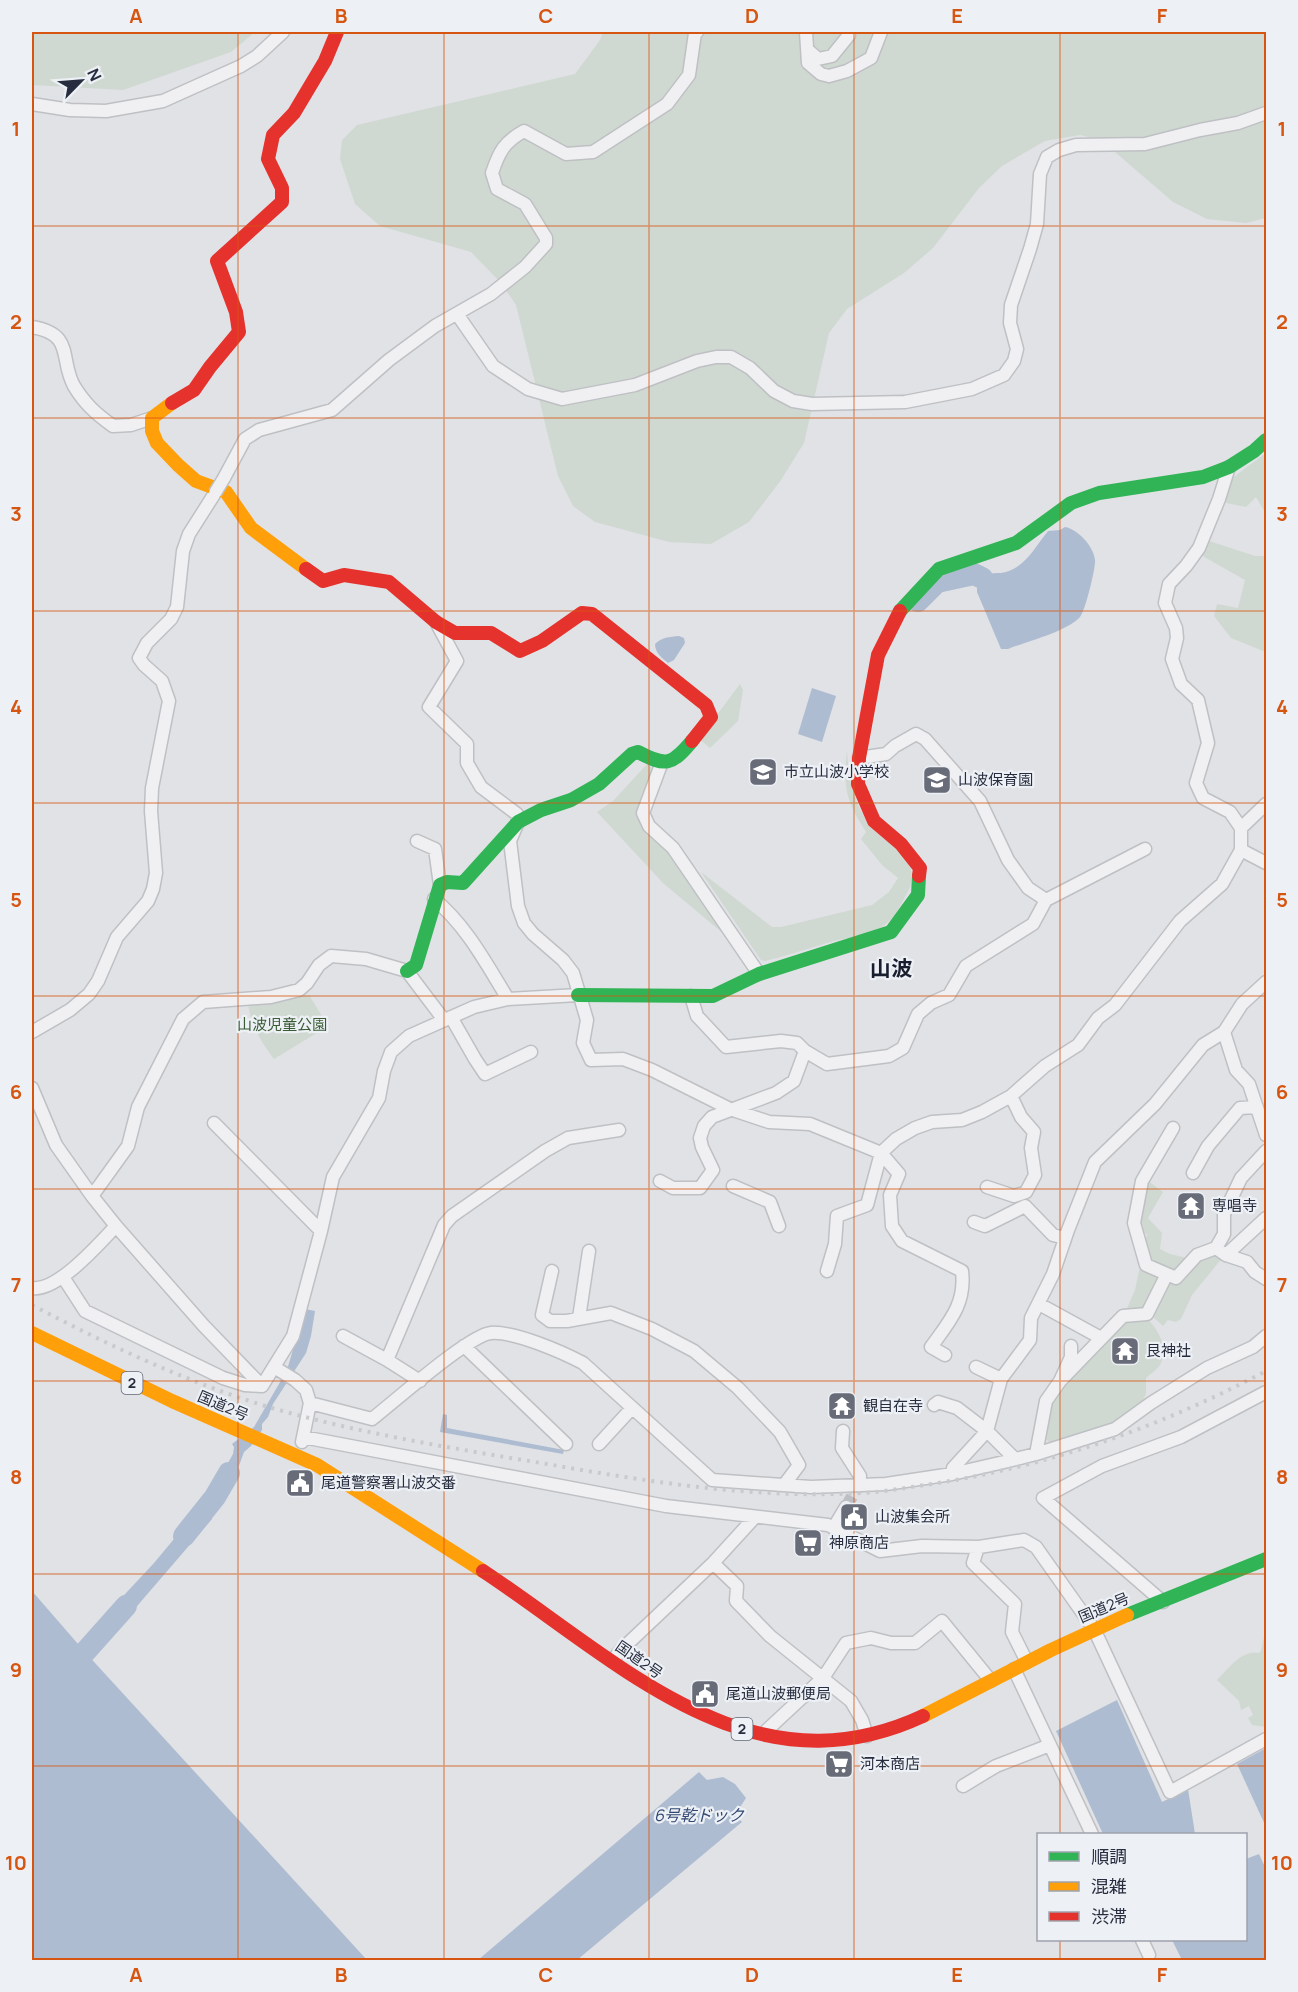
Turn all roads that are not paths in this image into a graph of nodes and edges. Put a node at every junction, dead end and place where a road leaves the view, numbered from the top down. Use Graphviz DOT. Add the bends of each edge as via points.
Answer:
graph roads {
  1 [pos="283,32"];
  2 [pos="337,32"];
  3 [pos="697,32"];
  4 [pos="806,32"];
  5 [pos="848,32"];
  6 [pos="881,32"];
  7 [pos="808,50"];
  8 [pos="32,104"];
  9 [pos="1266,113"];
  10 [pos="457,314"];
  11 [pos="32,327"];
  12 [pos="152,418"];
  13 [pos="1266,440"];
  14 [pos="1229,467"];
  15 [pos="436,622"];
  16 [pos="479,633"];
  17 [pos="449,648"];
  18 [pos="859,758"];
  19 [pos="662,762"];
  20 [pos="1266,804"];
  21 [pos="518,822"];
  22 [pos="1241,828"];
  23 [pos="417,841"];
  24 [pos="1145,849"];
  25 [pos="1240,850"];
  26 [pos="1266,862"];
  27 [pos="440,885"];
  28 [pos="434,899"];
  29 [pos="1046,900"];
  30 [pos="407,971"];
  31 [pos="759,974"];
  32 [pos="1266,982"];
  33 [pos="578,995"];
  34 [pos="692,996"];
  35 [pos="508,999"];
  36 [pos="448,1018"];
  37 [pos="32,1032"];
  38 [pos="1224,1032"];
  39 [pos="805,1051"];
  40 [pos="531,1052"];
  41 [pos="32,1088"];
  42 [pos="1011,1096"];
  43 [pos="1257,1107"];
  44 [pos="730,1109"];
  45 [pos="214,1123"];
  46 [pos="1173,1128"];
  47 [pos="619,1130"];
  48 [pos="1266,1135"];
  49 [pos="1266,1151"];
  50 [pos="880,1153"];
  51 [pos="1193,1173"];
  52 [pos="660,1181"];
  53 [pos="734,1186"];
  54 [pos="987,1187"];
  55 [pos="92,1196"];
  56 [pos="1266,1218"];
  57 [pos="974,1222"];
  58 [pos="779,1226"];
  59 [pos="116,1227"];
  60 [pos="321,1231"];
  61 [pos="1065,1238"];
  62 [pos="589,1251"];
  63 [pos="1221,1252"];
  64 [pos="827,1270"];
  65 [pos="552,1271"];
  66 [pos="1167,1274"];
  67 [pos="63,1277"];
  68 [pos="1266,1279"];
  69 [pos="32,1288"];
  70 [pos="1039,1304"];
  71 [pos="579,1318"];
  72 [pos="32,1333"];
  73 [pos="344,1336"];
  74 [pos="1266,1336"];
  75 [pos="1101,1338"];
  76 [pos="464,1346"];
  77 [pos="1071,1346"];
  78 [pos="945,1354"];
  79 [pos="387,1360"];
  80 [pos="274,1367"];
  81 [pos="976,1367"];
  82 [pos="1001,1378"];
  83 [pos="420,1381"];
  84 [pos="1060,1381"];
  85 [pos="262,1386"];
  86 [pos="1266,1392"];
  87 [pos="310,1403"];
  88 [pos="934,1405"];
  89 [pos="632,1408"];
  90 [pos="843,1431"];
  91 [pos="987,1431"];
  92 [pos="303,1437"];
  93 [pos="566,1444"];
  94 [pos="598,1444"];
  95 [pos="1036,1454"];
  96 [pos="297,1455"];
  97 [pos="1015,1459"];
  98 [pos="952,1474"];
  99 [pos="859,1484"];
  100 [pos="784,1485"];
  101 [pos="846,1507"];
  102 [pos="755,1517"];
  103 [pos="834,1527"];
  104 [pos="978,1547"];
  105 [pos="1266,1559"];
  106 [pos="713,1563"];
  107 [pos="1163,1602"];
  108 [pos="1094,1629"];
  109 [pos="612,1661"];
  110 [pos="1028,1662"];
  111 [pos="1014,1669"];
  112 [pos="823,1678"];
  113 [pos="991,1681"];
  114 [pos="867,1736"];
  115 [pos="775,1738"];
  116 [pos="1266,1739"];
  117 [pos="1050,1745"];
  118 [pos="963,1786"];
  119 [pos="1092,1833"];
  120 [pos="1142,1941"];
  121 [pos="1149,1954"];
  1 -- 8 [label="street" via="242,66 163,101 106,111"];
  2 -- 12 [label="main road" via="294,113 273,135 268,159 282,188 282,202 218,261 239,332 194,390"];
  3 -- 10 [label="street" via="689,75 667,104 593,152 566,154 524,131 509,139 492,173 497,189 525,204 546,244 491,294"];
  4 -- 7 [label="street"];
  5 -- 7 [label="street" via="849,36 832,56 818,59"];
  6 -- 7 [label="street" via="871,58 830,76 808,63"];
  9 -- 10 [label="street" via="1144,144 1076,145 1047,157 1040,174 1037,224 1011,305 1010,323 1017,350 1014,361 1004,375 972,388 905,402 812,405 774,391 750,368 731,357 716,357 635,385 562,399 528,389 494,366"];
  10 -- 37 [label="street, bridge" via="389,360 332,410 259,430 245,439 189,534 183,551 177,607 139,658 162,681 169,701 152,788 156,873 153,889 148,901 117,937 89,994"];
  11 -- 12 [label="street" via="51,333 62,344 73,383 91,410 113,426"];
  12 -- 15 [label="main road" via="157,443 178,465 196,481 226,492 251,528 323,581 344,575 388,582"];
  13 -- 14 [label="main road"];
  14 -- 18 [label="main road" via="1203,477 1099,492 1071,503 1016,543 939,569 901,609 878,655"];
  14 -- 22 [label="street" via="1199,548 1169,584 1165,603 1176,628 1172,659 1181,684 1198,700 1208,743 1196,783 1203,798 1230,812"];
  15 -- 16 [label="main road" via="455,633"];
  15 -- 17 [label="street"];
  16 -- 17 [label="street"];
  16 -- 19 [label="main road" via="491,633 520,651 582,613 591,614 706,705 711,717 679,758"];
  17 -- 21 [label="street" via="457,661 429,708 467,744 467,763 481,787 517,814"];
  18 -- 29 [label="street" via="886,754 916,734 925,739 980,801 1008,860 1028,888"];
  18 -- 31 [label="main road" via="858,784 874,820 920,868 918,895 891,932"];
  19 -- 21 [label="main road" via="638,752 632,754 599,784 572,800"];
  19 -- 31 [label="street" via="643,813 649,826 673,848"];
  20 -- 22 [label="street"];
  21 -- 27 [label="main road" via="463,883"];
  21 -- 33 [label="street" via="510,841 518,906 533,934 573,973"];
  22 -- 25 [label="street"];
  23 -- 27 [label="street" via="435,849"];
  24 -- 29 [label="street"];
  25 -- 26 [label="street"];
  25 -- 42 [label="street" via="1222,884 1180,921 1115,1005 1098,1018 1078,1044"];
  27 -- 28 [label="main road"];
  28 -- 30 [label="main road" via="416,965"];
  28 -- 35 [label="street" via="482,957"];
  29 -- 39 [label="street" via="1033,924 966,966 949,995 918,1014 903,1048 889,1056 827,1064"];
  30 -- 36 [label="street"];
  30 -- 55 [label="street" via="366,959 331,956 299,990 271,997 203,1002 183,1019 138,1107 128,1146"];
  31 -- 34 [label="main road" via="713,996"];
  32 -- 38 [label="street" via="1242,1004"];
  33 -- 34 [label="main road"];
  33 -- 35 [label="street"];
  33 -- 44 [label="street" via="587,1020 583,1043 591,1060 623,1059"];
  34 -- 39 [label="street" via="697,1016 726,1047 781,1041 797,1043"];
  35 -- 36 [label="street"];
  36 -- 40 [label="street" via="485,1074"];
  36 -- 60 [label="street" via="410,1036 391,1052 379,1098 333,1177"];
  38 -- 43 [label="street" via="1236,1070 1249,1084"];
  38 -- 61 [label="street" via="1203,1044 1155,1104 1095,1162"];
  39 -- 44 [label="street" via="794,1082 776,1093"];
  41 -- 55 [label="street" via="56,1145"];
  42 -- 50 [label="street" via="962,1120 932,1122 915,1128"];
  42 -- 54 [label="street" via="1034,1132 1030,1148 1035,1175 1026,1192 1014,1196"];
  43 -- 48 [label="street"];
  43 -- 51 [label="street" via="1240,1108 1208,1146"];
  44 -- 50 [label="street" via="769,1122 810,1124"];
  44 -- 52 [label="street" via="712,1117 704,1126 700,1138 713,1170 700,1188 673,1188"];
  45 -- 60 [label="street"];
  46 -- 66 [label="street" via="1142,1181 1134,1223 1146,1264"];
  47 -- 79 [label="street" via="568,1138 452,1215"];
  49 -- 63 [label="street" via="1241,1178 1224,1214"];
  50 -- 64 [label="street" via="867,1205 837,1216 835,1244"];
  50 -- 78 [label="street" via="899,1174 890,1196 892,1226 902,1241 962,1271 964,1285 957,1310 931,1347"];
  53 -- 58 [label="street" via="770,1202"];
  55 -- 59 [label="street"];
  56 -- 63 [label="street"];
  57 -- 61 [label="street" via="985,1226 1025,1206 1053,1235"];
  59 -- 67 [label="street"];
  59 -- 85 [label="street"];
  60 -- 80 [label="street" via="293,1336"];
  61 -- 70 [label="street"];
  62 -- 71 [label="street"];
  63 -- 66 [label="street" via="1197,1255 1176,1278"];
  63 -- 68 [label="street" via="1247,1262"];
  65 -- 71 [label="street" via="542,1316 550,1321"];
  66 -- 75 [label="street" via="1147,1314 1123,1316"];
  67 -- 69 [label="street"];
  67 -- 85 [label="street" via="85,1311 223,1378"];
  70 -- 75 [label="street"];
  70 -- 82 [label="street" via="1031,1318 1030,1340"];
  71 -- 100 [label="street" via="611,1313 694,1351 738,1388 780,1432 799,1465"];
  72 -- 96 [label="main road, 国道2号 / 2" via="143,1389"];
  73 -- 79 [label="street"];
  74 -- 95 [label="street" via="1151,1403 1115,1429"];
  75 -- 84 [label="street"];
  76 -- 83 [label="street"];
  76 -- 89 [label="street" via="488,1333 504,1333 564,1353 583,1363"];
  76 -- 93 [label="street"];
  77 -- 84 [label="street" via="1071,1357"];
  79 -- 83 [label="street"];
  80 -- 85 [label="street"];
  80 -- 87 [label="street" via="306,1390"];
  81 -- 82 [label="street"];
  82 -- 91 [label="street"];
  83 -- 87 [label="street" via="372,1419"];
  84 -- 95 [label="street" via="1046,1401"];
  86 -- 107 [label="street" via="1181,1437 1102,1466 1043,1498"];
  87 -- 92 [label="street"];
  88 -- 91 [label="street" via="938,1402 957,1408"];
  89 -- 94 [label="street"];
  89 -- 100 [label="street" via="712,1480"];
  90 -- 99 [label="street" via="842,1448 860,1476"];
  91 -- 97 [label="street"];
  91 -- 98 [label="street" via="953,1468"];
  92 -- 96 [label="street"];
  92 -- 102 [label="street" via="666,1506"];
  95 -- 97 [label="street"];
  96 -- 109 [label="main road, 国道2号 / 2" via="430,1535"];
  97 -- 98 [label="street"];
  98 -- 99 [label="street"];
  99 -- 100 [label="street"];
  101 -- 103 [label="street"];
  102 -- 103 [label="street"];
  102 -- 106 [label="street"];
  103 -- 104 [label="street" via="880,1551 922,1546"];
  104 -- 108 [label="street" via="1024,1540 1036,1547"];
  104 -- 110 [label="street" via="973,1563 1015,1604 1012,1632"];
  105 -- 107 [label="main road, 国道2号 / 2"];
  106 -- 109 [label="street"];
  106 -- 112 [label="street" via="737,1586 736,1600 770,1636"];
  107 -- 108 [label="main road, 国道2号 / 2"];
  108 -- 110 [label="main road, 国道2号 / 2"];
  108 -- 116 [label="street" via="1170,1792"];
  109 -- 115 [label="main road, 国道2号 / 2" via="655,1691 701,1715"];
  110 -- 111 [label="main road, 国道2号 / 2"];
  111 -- 113 [label="main road, 国道2号 / 2"];
  111 -- 117 [label="street"];
  112 -- 113 [label="street" via="846,1643 871,1638 915,1643 942,1621"];
  112 -- 114 [label="street" via="851,1701"];
  112 -- 115 [label="street" via="767,1730"];
  113 -- 114 [label="main road, 国道2号 / 2" via="910,1722"];
  114 -- 115 [label="main road, 国道2号 / 2" via="823,1742"];
  117 -- 118 [label="street" via="996,1766"];
  117 -- 119 [label="street"];
  120 -- 121 [label="street"];
}
